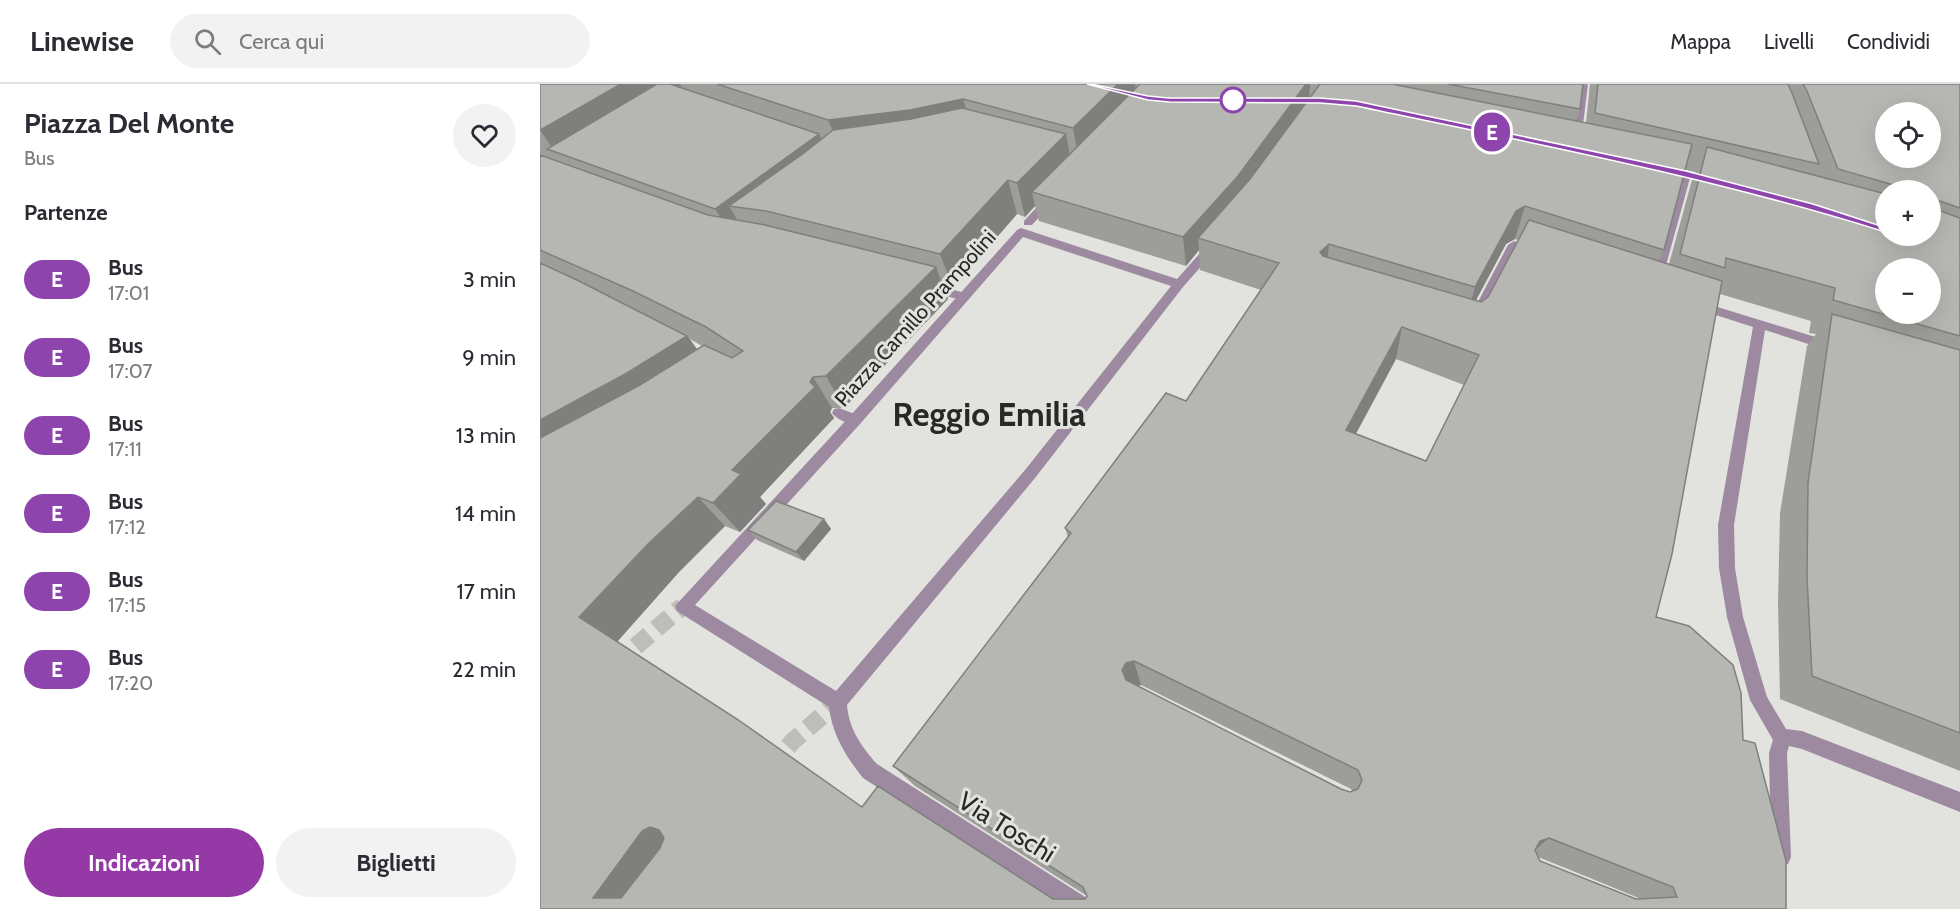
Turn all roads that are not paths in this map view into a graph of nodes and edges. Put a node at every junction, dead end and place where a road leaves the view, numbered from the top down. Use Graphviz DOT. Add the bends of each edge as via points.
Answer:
graph roads {
  1 [pos="1583,84"];
  2 [pos="1575,150"];
  3 [pos="1653,166"];
  4 [pos="1686,174"];
  5 [pos="1726,183"];
  6 [pos="1060,189"];
  7 [pos="1024,228"];
  8 [pos="1222,235"];
  9 [pos="1546,256"];
  10 [pos="1179,284"];
  11 [pos="920,285"];
  12 [pos="1653,291"];
  13 [pos="965,297"];
  14 [pos="1685,301"];
  15 [pos="1760,325"];
  16 [pos="1470,328"];
  17 [pos="1849,351"];
  18 [pos="838,702"];
  19 [pos="1782,739"];
  20 [pos="1960,802"];
  21 [pos="1781,873"];
  22 [pos="1085,909"];
  1 -- 2 [label="street"];
  3 -- 4 [label="street"];
  4 -- 5 [label="street"];
  4 -- 12 [label="street"];
  6 -- 7 [label="street"];
  7 -- 10 [label="street, Piazza Camillo Prampolini"];
  7 -- 13 [label="street, Piazza Camillo Prampolini"];
  8 -- 10 [label="street" via="1212,253"];
  9 -- 16 [label="street" via="1514,245"];
  10 -- 18 [label="street" via="1030,474"];
  11 -- 13 [label="street"];
  13 -- 18 [label="street, Piazza Camillo Prampolini" via="847,417 683,606"];
  14 -- 15 [label="street"];
  15 -- 17 [label="street"];
  15 -- 19 [label="street" via="1726,525 1727,568 1735,617 1759,699"];
  18 -- 22 [label="street, Via Toschi" via="838,723 849,747 870,771"];
  19 -- 20 [label="street" via="1802,740"];
  19 -- 21 [label="street" via="1778,753"];
}
